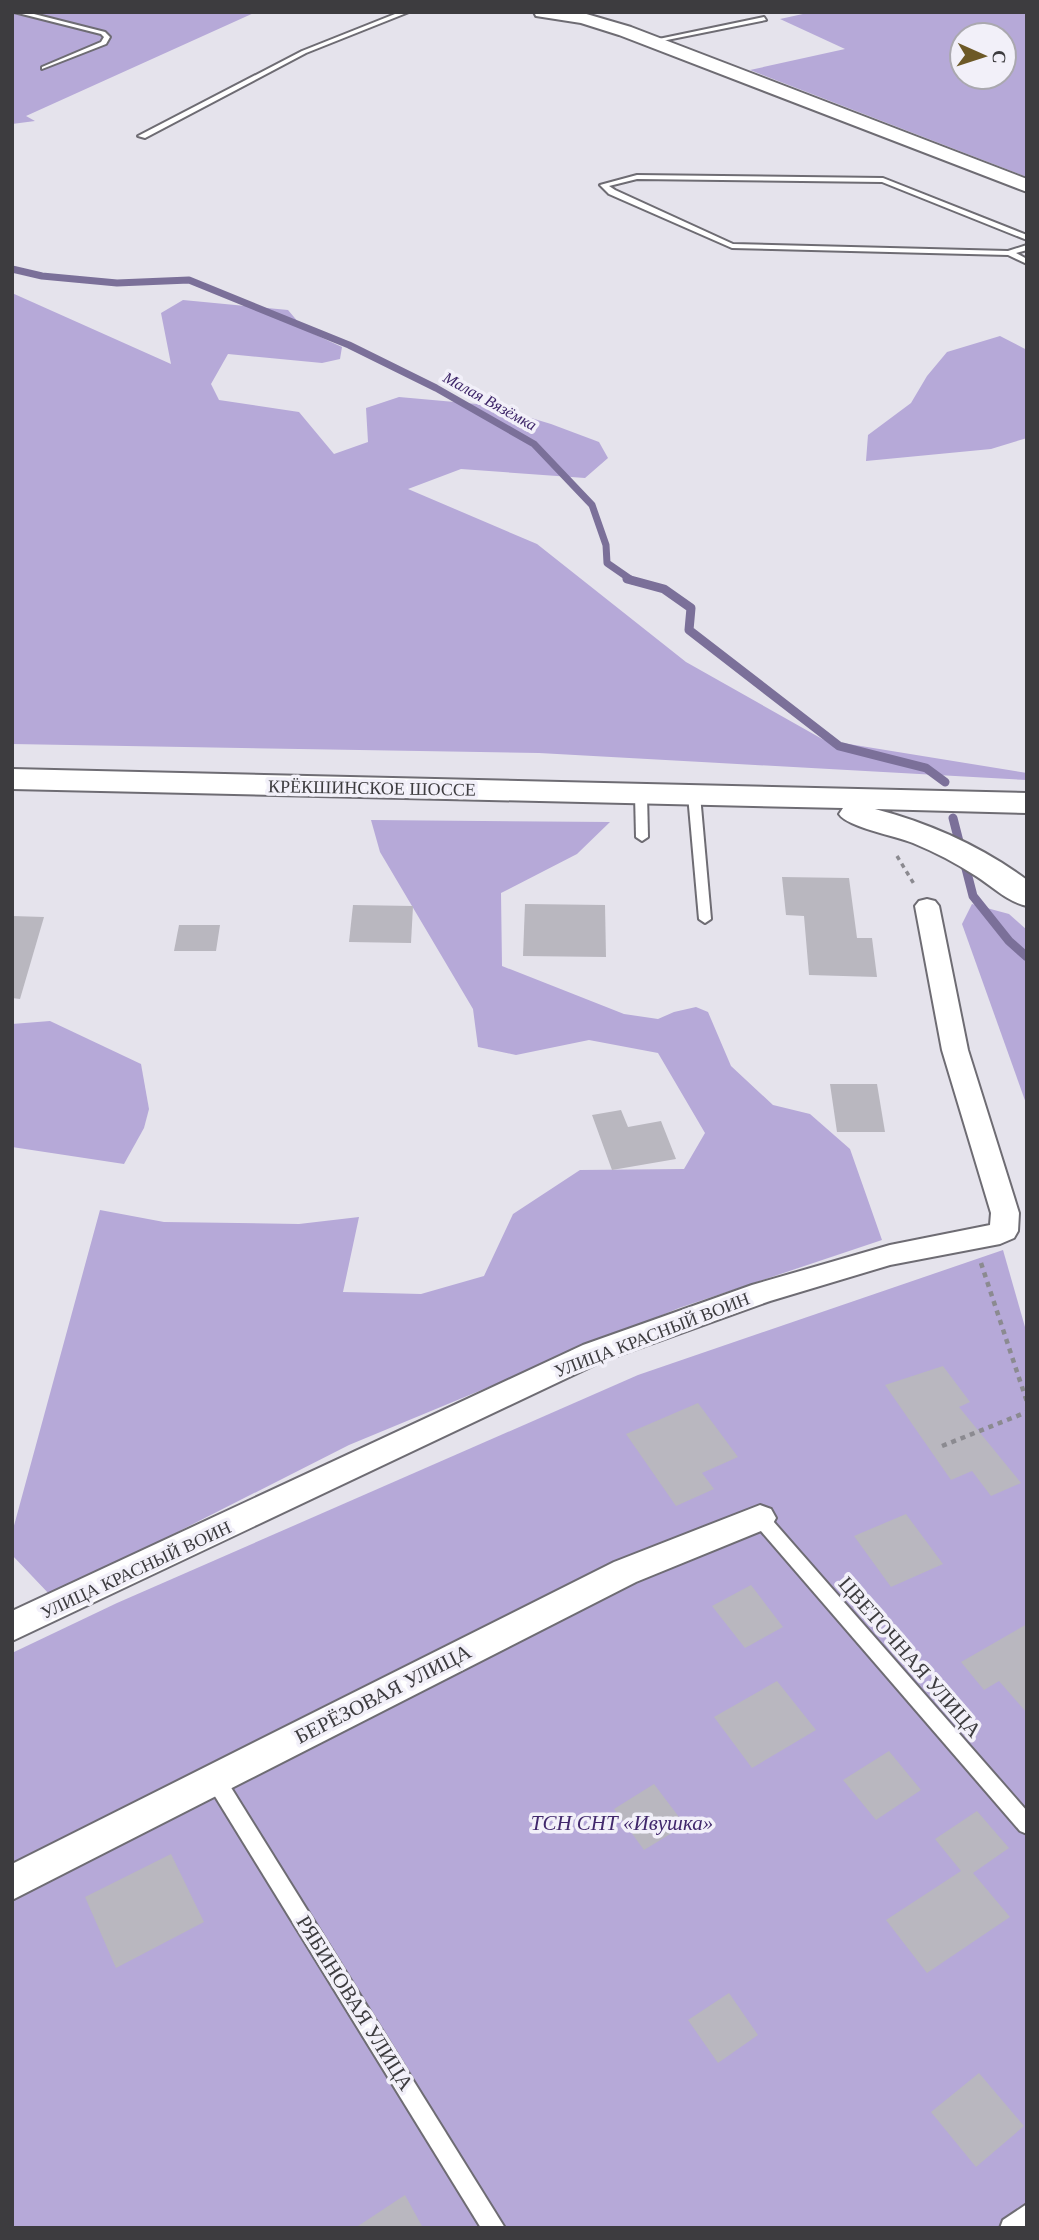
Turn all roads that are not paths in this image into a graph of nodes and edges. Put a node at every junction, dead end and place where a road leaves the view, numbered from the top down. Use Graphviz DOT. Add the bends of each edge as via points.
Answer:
graph roads {
  1 [pos="17,12"];
  2 [pos="406,12"];
  3 [pos="542,12"];
  4 [pos="567,14"];
  5 [pos="764,19"];
  6 [pos="652,41"];
  7 [pos="44,68"];
  8 [pos="142,136"];
  9 [pos="1027,186"];
  10 [pos="1027,238"];
  11 [pos="1027,247"];
  12 [pos="1009,253"];
  13 [pos="1027,262"];
  14 [pos="12,779"];
  15 [pos="641,794"];
  16 [pos="694,795"];
  17 [pos="732,796"];
  18 [pos="1027,803"];
  19 [pos="642,837"];
  20 [pos="1027,896"];
  21 [pos="927,906"];
  22 [pos="705,919"];
  23 [pos="760,1518"];
  24 [pos="12,1628"];
  25 [pos="215,1779"];
  26 [pos="1027,1825"];
  27 [pos="12,1883"];
  28 [pos="1027,2215"];
  29 [pos="494,2228"];
  30 [pos="1011,2228"];
  1 -- 7 [label="lane" via="107,37 104,43"];
  2 -- 8 [label="lane" via="304,52"];
  3 -- 4 [label="street"];
  4 -- 6 [label="street"];
  5 -- 6 [label="lane"];
  6 -- 9 [label="street"];
  10 -- 12 [label="lane" via="883,180 637,177 604,186 732,246"];
  11 -- 12 [label="lane"];
  12 -- 13 [label="lane"];
  14 -- 15 [label="street, КРЁКШИНСКОЕ ШОССЕ"];
  15 -- 16 [label="street, КРЁКШИНСКОЕ ШОССЕ"];
  15 -- 19 [label="lane"];
  16 -- 17 [label="street, КРЁКШИНСКОЕ ШОССЕ"];
  16 -- 22 [label="lane"];
  17 -- 18 [label="street"];
  17 -- 20 [label="street" via="841,811 911,830 973,858"];
  21 -- 24 [label="street, УЛИЦА КРАСНЫЙ ВОИН" via="955,1050 1005,1213 1004,1231 890,1255 788,1285 593,1353"];
  23 -- 25 [label="street, БЕРЁЗОВАЯ УЛИЦА" via="625,1572"];
  23 -- 26 [label="lane, ЦВЕТОЧНАЯ УЛИЦА"];
  25 -- 27 [label="street, БЕРЁЗОВАЯ УЛИЦА"];
  25 -- 29 [label="lane, РЯБИНОВАЯ УЛИЦА"];
  28 -- 30 [label="lane"];
}
